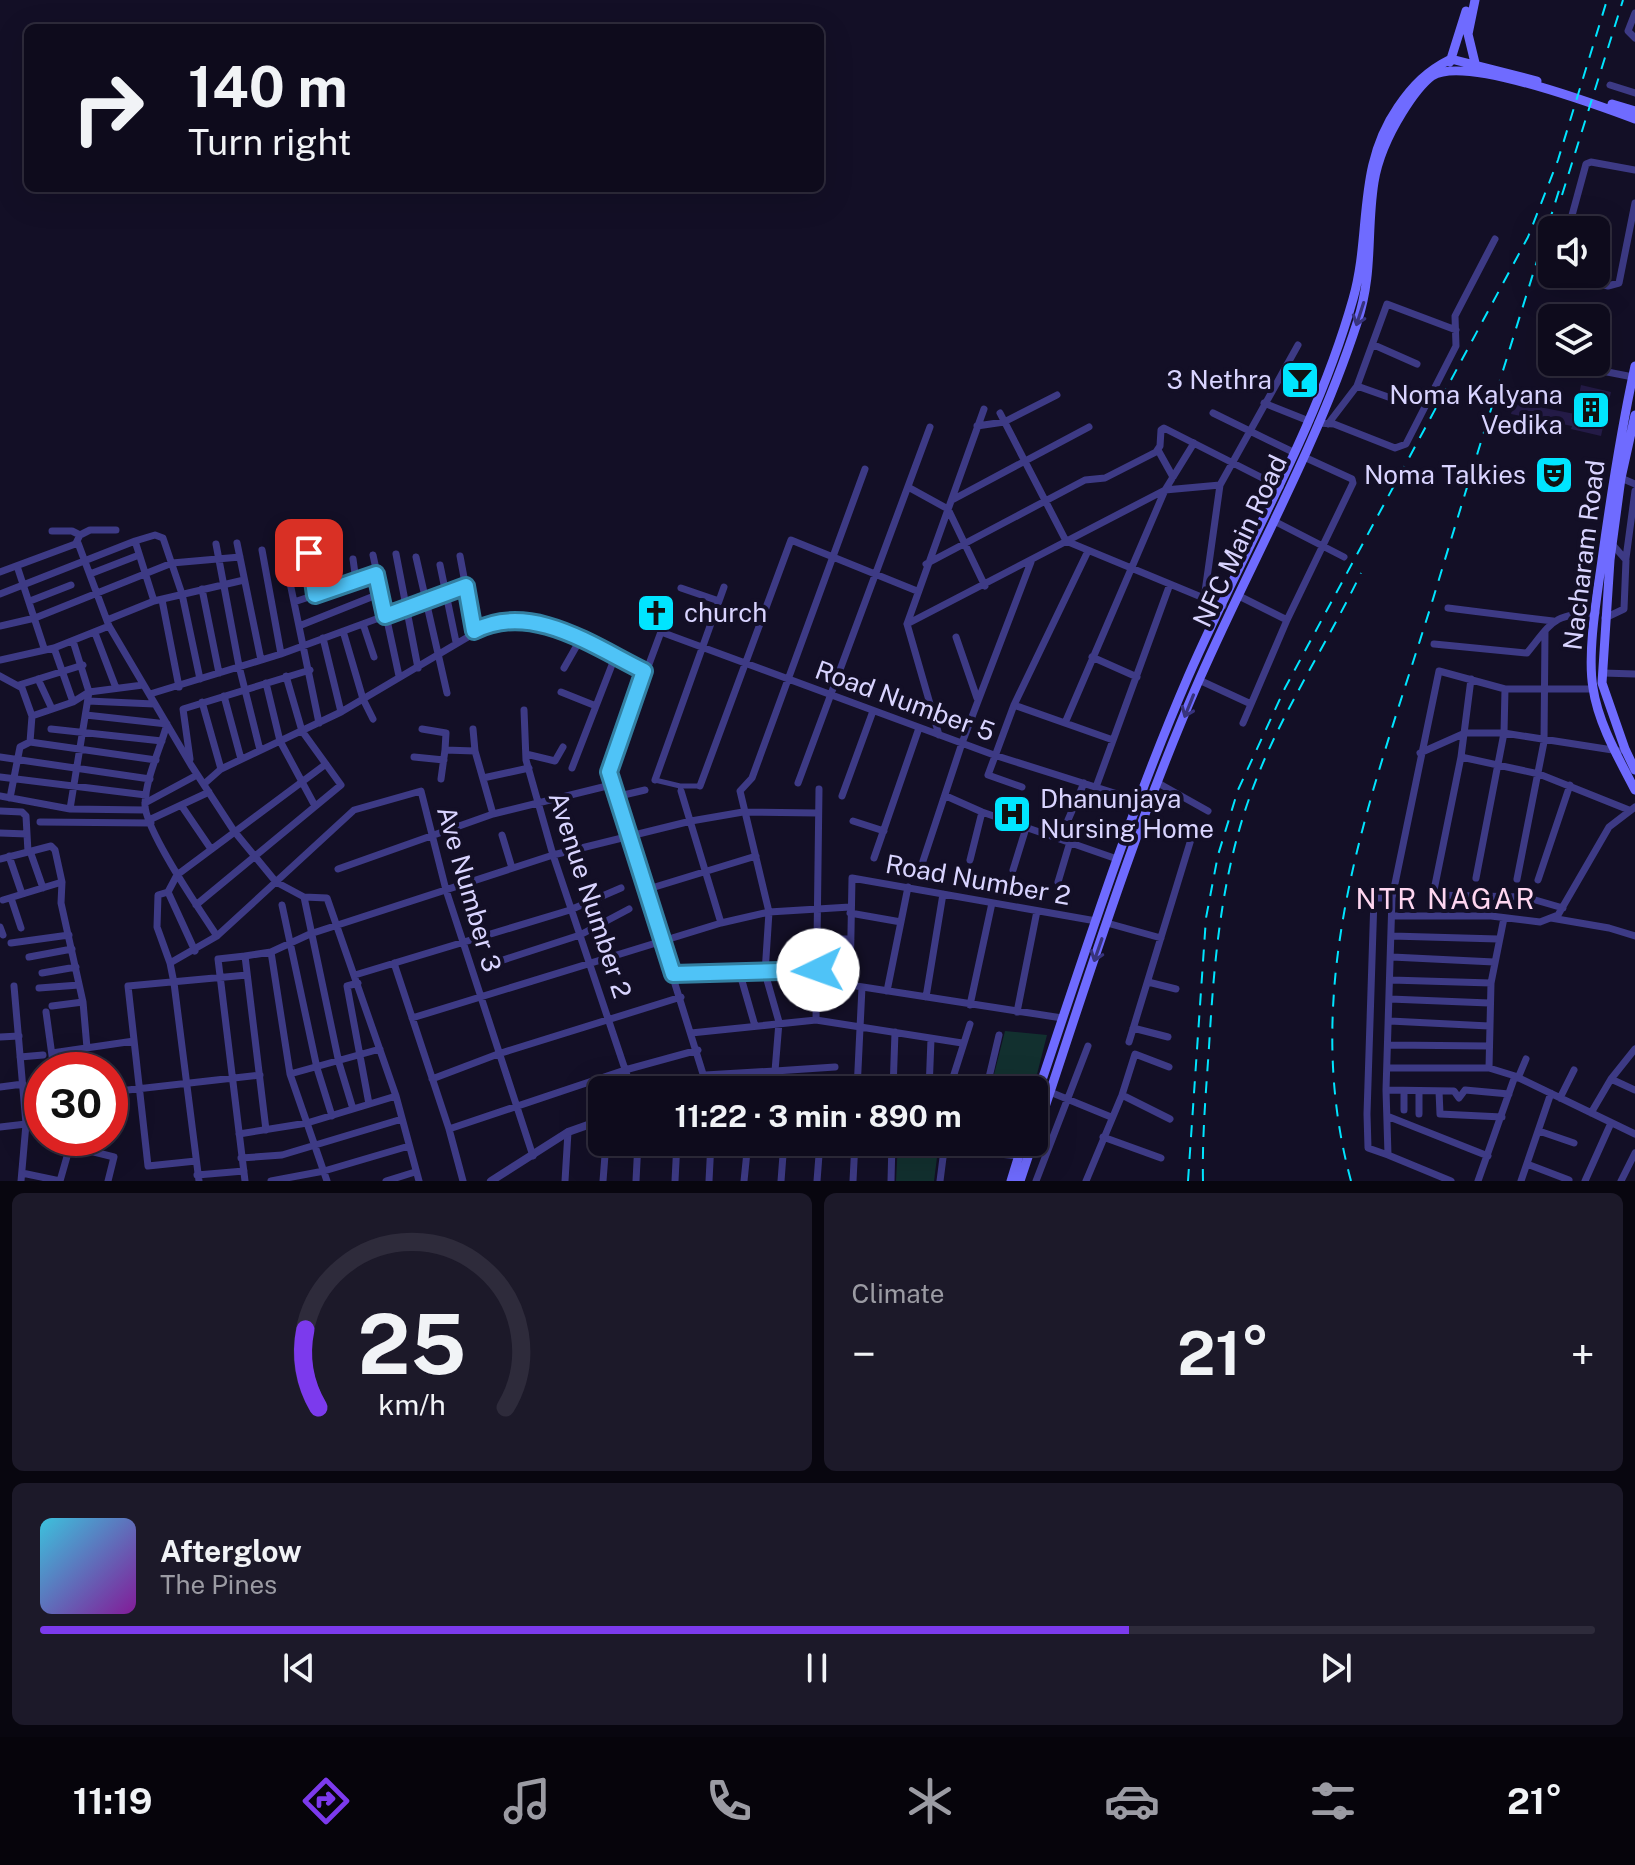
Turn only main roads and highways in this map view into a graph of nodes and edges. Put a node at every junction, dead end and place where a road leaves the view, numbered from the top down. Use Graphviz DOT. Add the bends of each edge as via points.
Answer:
graph roads {
  1 [pos="1469,0"];
  2 [pos="1475,0"];
  3 [pos="1450,64"];
  4 [pos="1476,68"];
  5 [pos="1613,108"];
  6 [pos="1635,111"];
  7 [pos="1635,119"];
  8 [pos="1635,366"];
  9 [pos="1632,396"];
  10 [pos="1635,415"];
  11 [pos="1299,455"];
  12 [pos="1630,459"];
  13 [pos="1248,565"];
  14 [pos="1600,616"];
  15 [pos="1612,728"];
  16 [pos="1620,751"];
  17 [pos="1635,770"];
  18 [pos="1635,790"];
  19 [pos="1043,1076"];
  20 [pos="1048,1097"];
  21 [pos="1019,1156"];
  22 [pos="1028,1156"];
  23 [pos="1011,1181"];
  24 [pos="1020,1181"];
  1 -- 3 [label="main road"];
  2 -- 4 [label="main road" via="1469,20"];
  3 -- 4 [label="main road"];
  3 -- 11 [label="main road, NFC Main Road" via="1418,80 1378,143 1366,189 1358,279 1318,423"];
  4 -- 5 [label="main road"];
  5 -- 6 [label="main road"];
  5 -- 7 [label="main road"];
  8 -- 9 [label="main road, Nacharam Road"];
  9 -- 14 [label="main road, Nacharam Road" via="1609,497"];
  10 -- 12 [label="main road, Nacharam Road"];
  11 -- 13 [label="main road, NFC Main Road"];
  11 -- 13 [label="main road, NFC Main Road" via="1274,521"];
  12 -- 14 [label="main road, Nacharam Road" via="1621,478"];
  13 -- 19 [label="main road, NFC Main Road" via="1189,675 1138,800"];
  13 -- 20 [label="main road, NFC Main Road, one-way" via="1149,804"];
  14 -- 15 [label="main road, Nacharam Road" via="1603,690"];
  14 -- 15 [label="main road, Nacharam Road" via="1593,689"];
  15 -- 16 [label="main road, Nacharam Road"];
  16 -- 17 [label="main road, Nacharam Road"];
  16 -- 18 [label="main road, Nacharam Road"];
  21 -- 23 [label="main road"];
  22 -- 24 [label="main road, NFC Main Road"];
}
